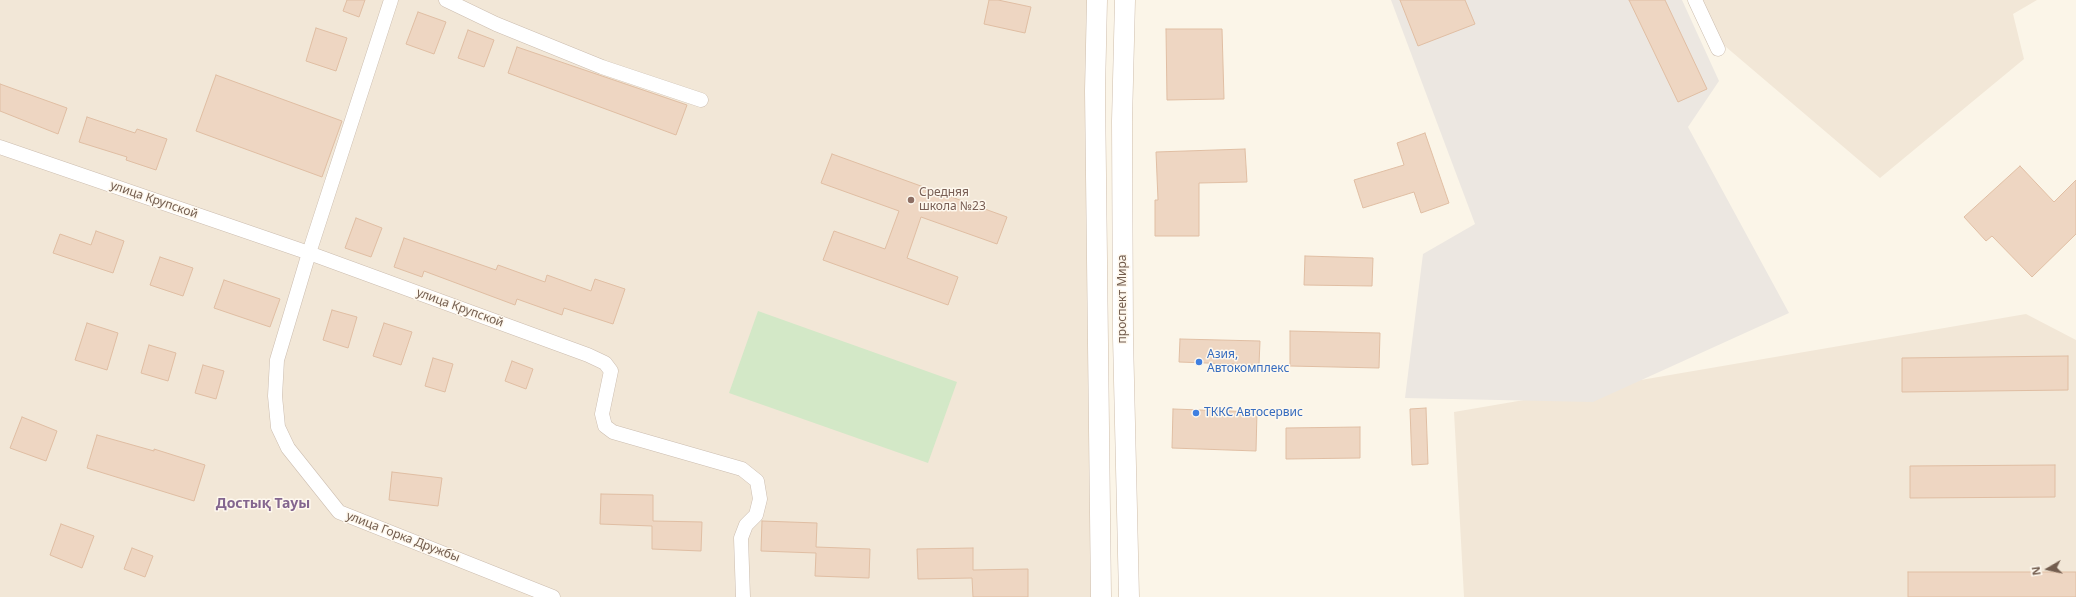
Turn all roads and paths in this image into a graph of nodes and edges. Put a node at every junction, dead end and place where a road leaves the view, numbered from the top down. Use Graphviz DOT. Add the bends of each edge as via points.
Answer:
graph roads {
  1 [pos="391,0"];
  2 [pos="446,0"];
  3 [pos="1097,0"];
  4 [pos="1125,0"];
  5 [pos="1695,0"];
  6 [pos="1718,49"];
  7 [pos="701,100"];
  8 [pos="0,147"];
  9 [pos="309,253"];
  10 [pos="553,597"];
  11 [pos="743,597"];
  12 [pos="1101,597"];
  13 [pos="1129,597"];
  1 -- 9 [label="street"];
  2 -- 7 [label="street" via="496,24 602,67"];
  3 -- 12 [label="main road, проспект Мира" via="1095,91"];
  4 -- 13 [label="main road, проспект Мира" via="1122,121 1123,329"];
  5 -- 6 [label="street"];
  8 -- 9 [label="street, улица Крупской"];
  9 -- 10 [label="street, улица Горка Дружбы" via="277,360 275,396 278,427 288,448 339,512"];
  9 -- 11 [label="street, улица Крупской" via="605,363 611,371 602,414 604,426 613,432 742,469 757,481 760,499 756,515 746,525 741,538"];
}
